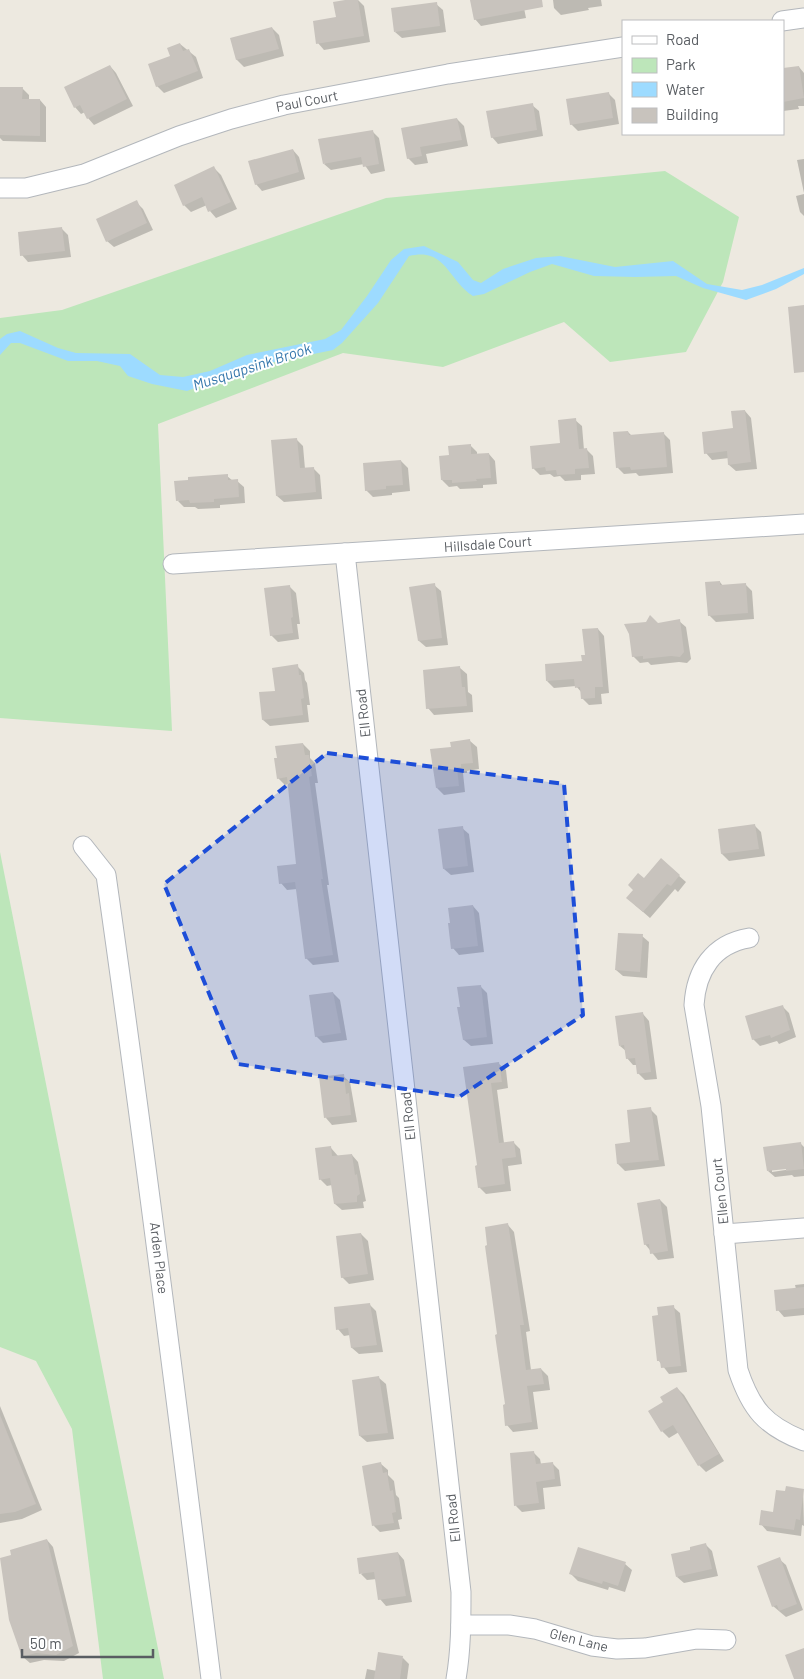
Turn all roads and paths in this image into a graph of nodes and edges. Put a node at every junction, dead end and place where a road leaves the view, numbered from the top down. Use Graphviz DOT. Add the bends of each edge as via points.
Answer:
graph roads {
  1 [pos="804,18"];
  2 [pos="784,21"];
  3 [pos="622,46"];
  4 [pos="0,188"];
  5 [pos="804,524"];
  6 [pos="345,553"];
  7 [pos="173,564"];
  8 [pos="83,846"];
  9 [pos="749,938"];
  10 [pos="804,1228"];
  11 [pos="724,1234"];
  12 [pos="804,1441"];
  13 [pos="461,1625"];
  14 [pos="726,1640"];
  15 [pos="211,1679"];
  16 [pos="456,1679"];
  1 -- 2 [label="street"];
  3 -- 4 [label="street, Paul Court" via="284,105 179,136 84,174 26,188"];
  5 -- 6 [label="street, Hillsdale Court"];
  6 -- 7 [label="street, Hillsdale Court"];
  6 -- 13 [label="street, Ell Road" via="461,1592"];
  8 -- 15 [label="street, Arden Place" via="106,875 152,1204"];
  9 -- 11 [label="street, Ellen Court" via="728,945 713,955 695,988 694,1005 711,1106"];
  10 -- 11 [label="street"];
  11 -- 12 [label="street, Ellen Court" via="738,1370 745,1392 756,1410 770,1423"];
  13 -- 14 [label="street, Glen Lane" via="509,1625 617,1649 697,1639"];
  13 -- 16 [label="street, Ell Road"];
}
